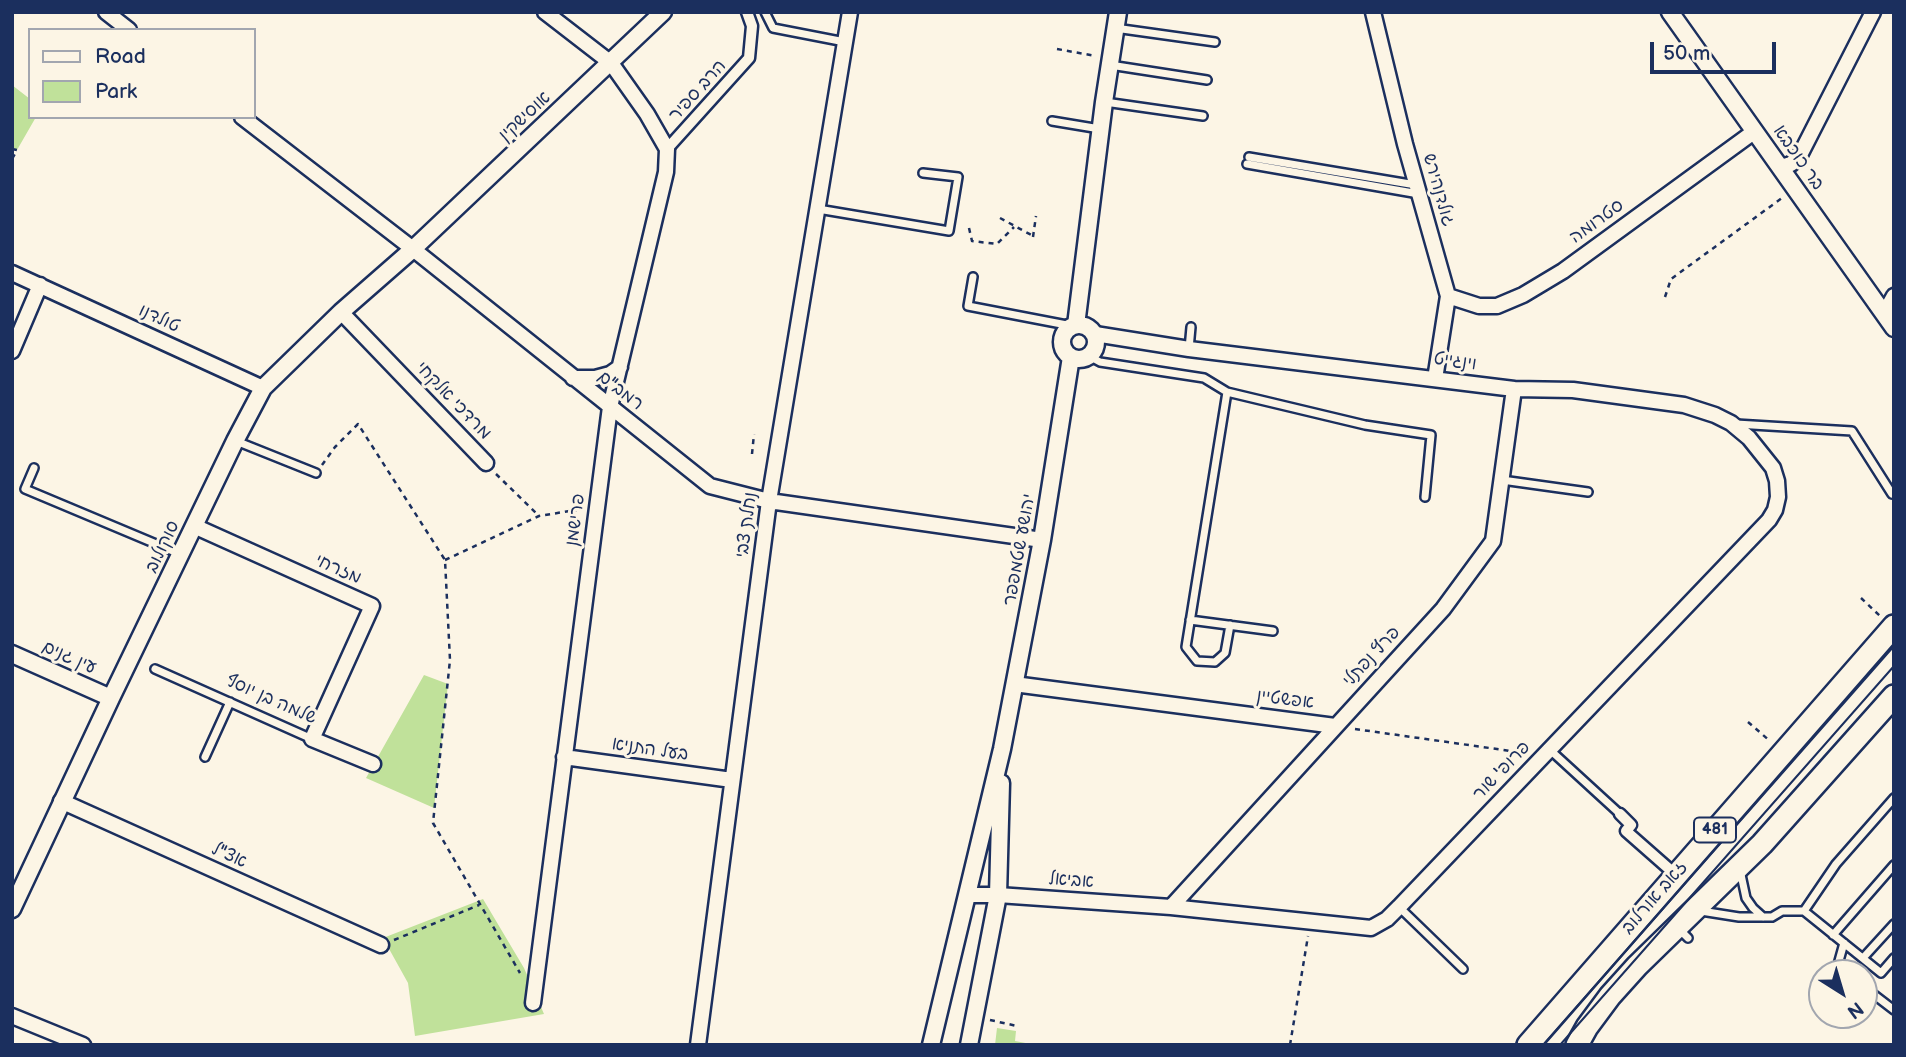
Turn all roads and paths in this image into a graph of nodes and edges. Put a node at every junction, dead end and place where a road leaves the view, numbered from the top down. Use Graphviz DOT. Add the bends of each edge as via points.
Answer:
graph roads {
  1 [pos="106,12"];
  2 [pos="545,12"];
  3 [pos="663,12"];
  4 [pos="747,12"];
  5 [pos="765,12"];
  6 [pos="850,12"];
  7 [pos="1373,12"];
  8 [pos="1670,12"];
  9 [pos="1873,12"];
  10 [pos="1116,20"];
  11 [pos="126,28"];
  12 [pos="845,42"];
  13 [pos="1215,42"];
  14 [pos="1057,49"];
  15 [pos="1110,62"];
  16 [pos="611,63"];
  17 [pos="1208,80"];
  18 [pos="1104,102"];
  19 [pos="1203,116"];
  20 [pos="245,119"];
  21 [pos="1052,121"];
  22 [pos="1101,130"];
  23 [pos="1755,131"];
  24 [pos="12,149"];
  25 [pos="667,149"];
  26 [pos="12,159"];
  27 [pos="1248,160"];
  28 [pos="1781,167"];
  29 [pos="923,173"];
  30 [pos="1796,187"];
  31 [pos="1418,190"];
  32 [pos="817,208"];
  33 [pos="1037,216"];
  34 [pos="1000,218"];
  35 [pos="1014,227"];
  36 [pos="969,228"];
  37 [pos="413,249"];
  38 [pos="12,273"];
  39 [pos="973,277"];
  40 [pos="40,285"];
  41 [pos="1448,296"];
  42 [pos="1894,296"];
  43 [pos="1665,297"];
  44 [pos="341,312"];
  45 [pos="1884,314"];
  46 [pos="1074,325"];
  47 [pos="1191,327"];
  48 [pos="1894,328"];
  49 [pos="1095,334"];
  50 [pos="1189,349"];
  51 [pos="12,351"];
  52 [pos="1089,356"];
  53 [pos="1071,357"];
  54 [pos="620,367"];
  55 [pos="573,378"];
  56 [pos="1435,379"];
  57 [pos="263,388"];
  58 [pos="1514,389"];
  59 [pos="1227,392"];
  60 [pos="610,407"];
  61 [pos="1731,424"];
  62 [pos="644,434"];
  63 [pos="754,434"];
  64 [pos="235,441"];
  65 [pos="606,444"];
  66 [pos="752,454"];
  67 [pos="486,463"];
  68 [pos="34,468"];
  69 [pos="316,473"];
  70 [pos="1501,480"];
  71 [pos="1777,481"];
  72 [pos="1588,492"];
  73 [pos="1892,494"];
  74 [pos="1425,497"];
  75 [pos="769,501"];
  76 [pos="598,507"];
  77 [pos="539,516"];
  78 [pos="194,526"];
  79 [pos="1042,540"];
  80 [pos="181,554"];
  81 [pos="445,560"];
  82 [pos="1861,598"];
  83 [pos="1190,620"];
  84 [pos="1230,625"];
  85 [pos="1893,627"];
  86 [pos="1273,631"];
  87 [pos="12,654"];
  88 [pos="155,669"];
  89 [pos="1014,684"];
  90 [pos="1894,696"];
  91 [pos="111,698"];
  92 [pos="230,702"];
  93 [pos="1748,722"];
  94 [pos="1335,726"];
  95 [pos="312,739"];
  96 [pos="1002,749"];
  97 [pos="1549,749"];
  98 [pos="1783,752"];
  99 [pos="205,757"];
  100 [pos="564,757"];
  101 [pos="373,764"];
  102 [pos="732,780"];
  103 [pos="1894,798"];
  104 [pos="61,801"];
  105 [pos="1620,814"];
  106 [pos="1894,865"];
  107 [pos="1739,867"];
  108 [pos="1676,875"];
  109 [pos="968,895"];
  110 [pos="998,895"];
  111 [pos="479,905"];
  112 [pos="1171,907"];
  113 [pos="1399,907"];
  114 [pos="12,909"];
  115 [pos="1694,911"];
  116 [pos="1804,911"];
  117 [pos="1764,917"];
  118 [pos="1310,922"];
  119 [pos="1894,924"];
  120 [pos="1833,935"];
  121 [pos="1844,943"];
  122 [pos="381,945"];
  123 [pos="1863,958"];
  124 [pos="1894,958"];
  125 [pos="1840,959"];
  126 [pos="1463,969"];
  127 [pos="1878,998"];
  128 [pos="533,1003"];
  129 [pos="1894,1010"];
  130 [pos="12,1016"];
  131 [pos="1017,1026"];
  132 [pos="973,1034"];
  133 [pos="1530,1035"];
  134 [pos="83,1045"];
  135 [pos="698,1045"];
  136 [pos="931,1045"];
  137 [pos="1290,1045"];
  138 [pos="1577,1045"];
  1 -- 11 [label="street"];
  2 -- 16 [label="street"];
  3 -- 16 [label="street, אוסישקין"];
  4 -- 25 [label="street, הרב ספיר" via="752,26 749,58"];
  5 -- 12 [label="lane" via="774,28"];
  6 -- 12 [label="street, נחלת צבי"];
  7 -- 31 [label="street, גולדנהירש"];
  8 -- 23 [label="street, בר כוכבא"];
  9 -- 28 [label="street" via="1799,157"];
  10 -- 13 [label="lane"];
  10 -- 15 [label="street"];
  12 -- 32 [label="street, נחלת צבי"];
  14 -- 15 [label="path"];
  15 -- 17 [label="lane"];
  15 -- 18 [label="street"];
  16 -- 25 [label="street"];
  16 -- 37 [label="street, אוסישקין"];
  18 -- 19 [label="lane"];
  18 -- 22 [label="street"];
  20 -- 37 [label="street, רמב\"ם"];
  21 -- 22 [label="lane"];
  22 -- 46 [label="street"];
  23 -- 28 [label="street, בר כוכבא"];
  23 -- 41 [label="street, סטרומה" via="1523,295 1497,306 1479,306"];
  24 -- 26 [label="path" via="16,150"];
  25 -- 54 [label="street, פרישמן" via="666,172"];
  27 -- 31 [label="lane"];
  28 -- 30 [label="street, בר כוכבא"];
  29 -- 32 [label="lane" via="958,177 949,231"];
  30 -- 43 [label="path" via="1671,279"];
  30 -- 45 [label="street, בר כוכבא"];
  31 -- 41 [label="street, גולדנהירש"];
  32 -- 75 [label="street, נחלת צבי"];
  33 -- 35 [label="path" via="1034,237"];
  34 -- 35 [label="path"];
  35 -- 36 [label="path" via="998,244 972,241"];
  37 -- 44 [label="street, סוקולוב"];
  37 -- 55 [label="street, רמב\"ם"];
  38 -- 40 [label="street, טולדנו"];
  39 -- 46 [label="lane" via="968,306"];
  40 -- 51 [label="street"];
  40 -- 57 [label="street, טולדנו"];
  41 -- 56 [label="street, גולדנהירש"];
  42 -- 45 [label="street"];
  44 -- 57 [label="street, סוקולוב"];
  44 -- 67 [label="street, מרדכי אלקחי"];
  45 -- 48 [label="street, בר כוכבא"];
  46 -- 49 [label="street" via="1087,326"];
  46 -- 53 [label="street" via="1064,333 1062,344"];
  47 -- 50 [label="lane"];
  49 -- 50 [label="street, וינגייט"];
  49 -- 52 [label="street" via="1096,346"];
  50 -- 56 [label="street, וינגייט"];
  52 -- 53 [label="street"];
  52 -- 59 [label="lane" via="1100,362 1204,378"];
  53 -- 79 [label="street, יהושע שטמפפר"];
  54 -- 55 [label="street" via="595,378"];
  54 -- 60 [label="street, פרישמן"];
  55 -- 60 [label="street, רמב\"ם"];
  56 -- 58 [label="street, וינגייט"];
  57 -- 64 [label="street, סוקולוב"];
  58 -- 61 [label="street, וינגייט" via="1573,390 1684,405"];
  58 -- 70 [label="street, פרץ נפתלי"];
  59 -- 74 [label="lane" via="1365,425 1432,435"];
  59 -- 83 [label="lane"];
  60 -- 62 [label="street, רמב\"ם"];
  60 -- 65 [label="street, פרישמן"];
  61 -- 71 [label="street, וינגייט" via="1764,454"];
  61 -- 73 [label="lane" via="1852,431"];
  62 -- 65 [label="street" via="629,430"];
  62 -- 75 [label="street, רמב\"ם" via="710,486"];
  63 -- 66 [label="path"];
  64 -- 69 [label="lane"];
  64 -- 78 [label="street, סוקולוב"];
  65 -- 76 [label="street, פרישמן"];
  67 -- 77 [label="path, מרדכי אלקחי"];
  68 -- 80 [label="lane" via="25,489"];
  69 -- 81 [label="path" via="358,424"];
  70 -- 72 [label="lane"];
  70 -- 94 [label="street, פרץ נפתלי" via="1493,541 1443,609"];
  71 -- 97 [label="street, פרופ' שור" via="1778,497 1769,520"];
  75 -- 79 [label="street, רמב\"ם"];
  75 -- 102 [label="street, נחלת צבי"];
  76 -- 77 [label="path"];
  76 -- 100 [label="street, פרישמן"];
  77 -- 81 [label="path"];
  78 -- 80 [label="street, סוקולוב"];
  78 -- 95 [label="street, מזרחי" via="372,606"];
  79 -- 89 [label="street, יהושע שטמפפר"];
  80 -- 91 [label="street, סוקולוב"];
  81 -- 111 [label="path" via="450,660 433,824"];
  82 -- 85 [label="path"];
  83 -- 84 [label="lane"];
  83 -- 84 [label="lane" via="1186,647 1197,661 1214,662 1225,653"];
  84 -- 86 [label="lane"];
  85 -- 98 [label="main road, זאב אורלוב / 481"];
  87 -- 91 [label="street, עין גנים"];
  88 -- 92 [label="lane, שלמה בן יוסף"];
  89 -- 94 [label="street, אפשטיין"];
  89 -- 96 [label="street, יהושע שטמפפר"];
  90 -- 107 [label="main road, זאב אורלוב / 481"];
  91 -- 104 [label="street, סוקולוב"];
  92 -- 95 [label="lane, שלמה בן יוסף"];
  92 -- 99 [label="lane"];
  93 -- 98 [label="path"];
  94 -- 97 [label="path, אפשטיין" via="1523,754"];
  94 -- 112 [label="street, פרץ נפתלי"];
  95 -- 101 [label="street, שלמה בן יוסף"];
  96 -- 109 [label="street, יהושע שטמפפר"];
  96 -- 110 [label="street, יהושע שטמפפר"];
  97 -- 105 [label="lane"];
  97 -- 113 [label="street, פרופ' שור"];
  98 -- 108 [label="main road, זאב אורלוב / 481"];
  100 -- 102 [label="street, בעל התניא"];
  100 -- 128 [label="street, פרישמן"];
  102 -- 135 [label="street, נחלת צבי"];
  103 -- 116 [label="lane" via="1836,864"];
  104 -- 114 [label="street, סוקולוב"];
  104 -- 122 [label="street, אצ\"ל"];
  105 -- 108 [label="street" via="1632,825 1626,831"];
  106 -- 120 [label="lane"];
  107 -- 115 [label="main road, זאב אורלוב / 481"];
  107 -- 117 [label="lane" via="1746,898"];
  108 -- 133 [label="main road, זאב אורלוב / 481"];
  109 -- 110 [label="street, אביאל"];
  109 -- 136 [label="street, יהושע שטמפפר"];
  110 -- 112 [label="street, אביאל"];
  110 -- 132 [label="street, יהושע שטמפפר"];
  111 -- 122 [label="path"];
  111 -- 128 [label="path"];
  112 -- 118 [label="street, פרופ' שור"];
  113 -- 118 [label="street, פרופ' שור" via="1371,928"];
  113 -- 126 [label="lane"];
  115 -- 117 [label="lane"];
  115 -- 138 [label="main road, זאב אורלוב / 481" via="1683,932 1637,966 1610,996"];
  116 -- 117 [label="lane"];
  116 -- 120 [label="lane"];
  118 -- 137 [label="path"];
  119 -- 123 [label="lane"];
  120 -- 121 [label="lane"];
  121 -- 123 [label="lane"];
  121 -- 125 [label="lane"];
  123 -- 124 [label="lane" via="1881,973"];
  127 -- 129 [label="lane"];
  130 -- 134 [label="street"];
  131 -- 132 [label="path"];
}
